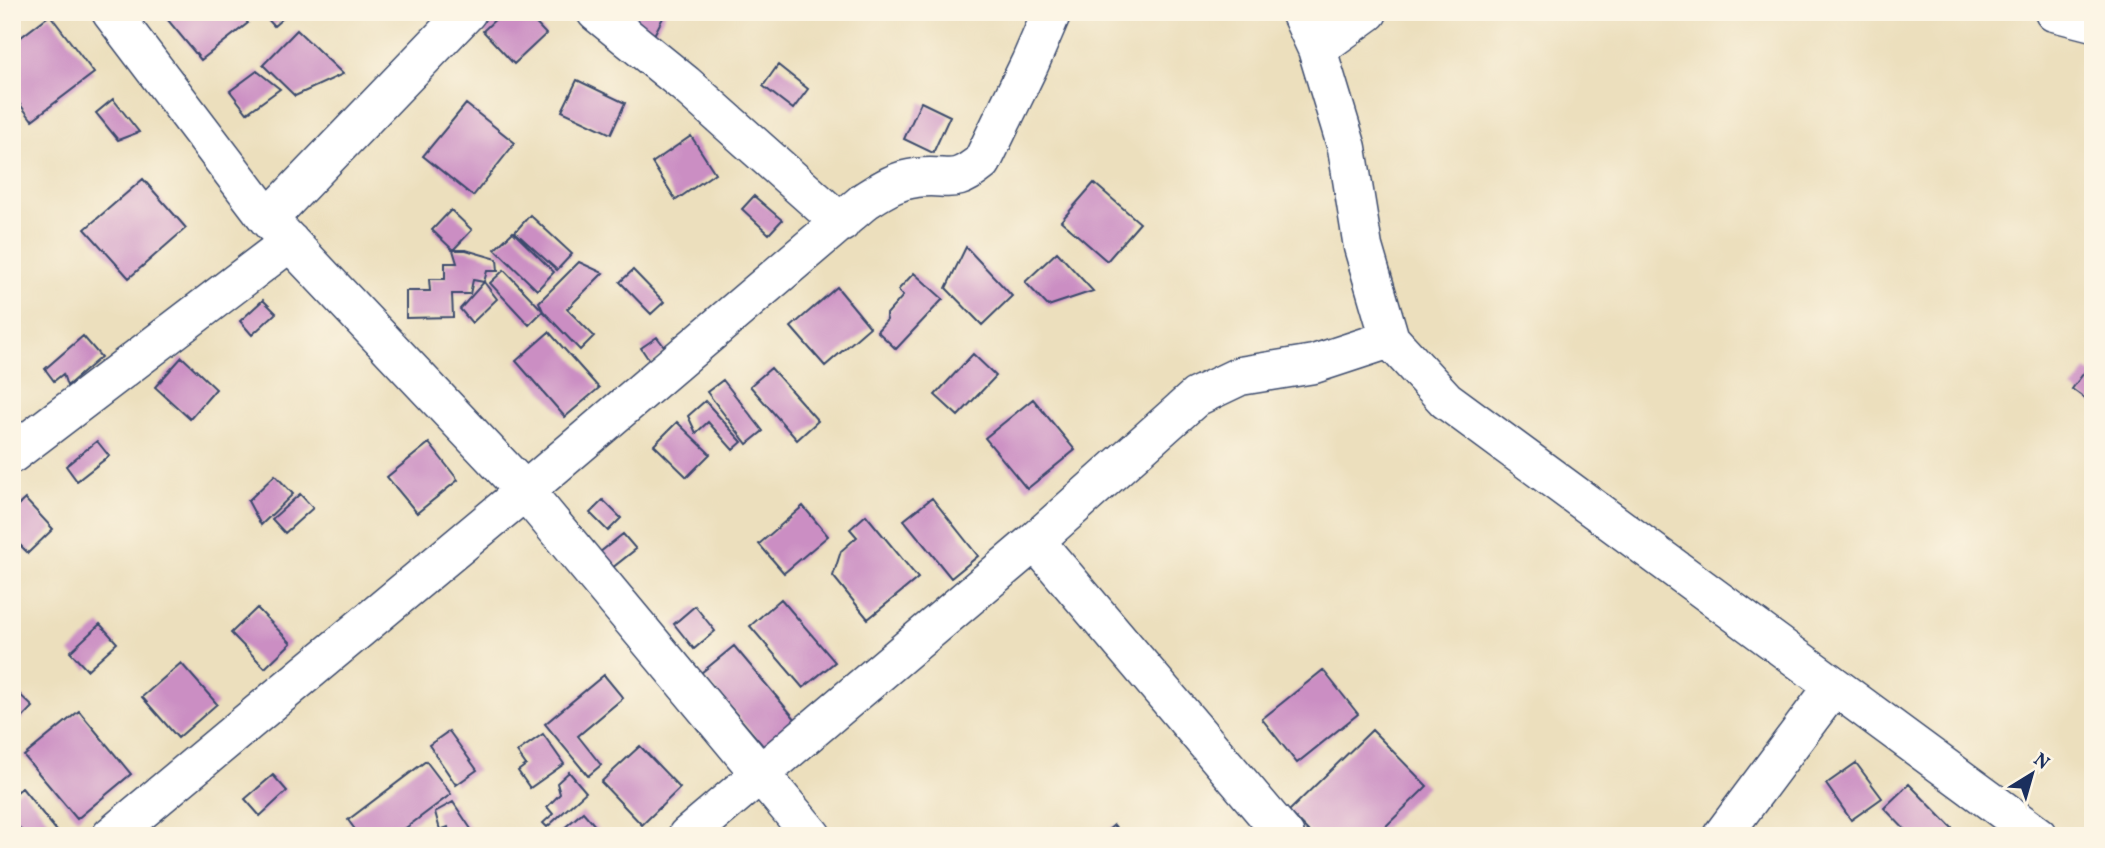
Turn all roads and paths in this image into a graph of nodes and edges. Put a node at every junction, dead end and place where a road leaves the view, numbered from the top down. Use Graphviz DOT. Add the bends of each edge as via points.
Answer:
graph roads {
  1 [pos="111,12"];
  2 [pos="467,12"];
  3 [pos="596,12"];
  4 [pos="1052,12"];
  5 [pos="1300,12"];
  6 [pos="1368,12"];
  7 [pos="2054,12"];
  8 [pos="2093,22"];
  9 [pos="1317,49"];
  10 [pos="841,223"];
  11 [pos="279,231"];
  12 [pos="1390,339"];
  13 [pos="14,448"];
  14 [pos="525,491"];
  15 [pos="1035,541"];
  16 [pos="1834,686"];
  17 [pos="761,774"];
  18 [pos="111,836"];
  19 [pos="687,836"];
  20 [pos="812,836"];
  21 [pos="1285,836"];
  22 [pos="1722,836"];
  23 [pos="2038,836"];
  1 -- 11 [label="street"];
  2 -- 11 [label="street"];
  3 -- 10 [label="street" via="685,84"];
  4 -- 10 [label="street" via="982,162 953,179 916,177 893,183"];
  5 -- 9 [label="street"];
  6 -- 9 [label="street"];
  7 -- 8 [label="street"];
  9 -- 12 [label="street" via="1347,148 1363,247"];
  10 -- 14 [label="street"];
  11 -- 13 [label="street"];
  11 -- 14 [label="street"];
  12 -- 15 [label="street" via="1314,363 1240,376 1196,397"];
  12 -- 16 [label="street" via="1446,400"];
  14 -- 17 [label="street"];
  14 -- 18 [label="street"];
  15 -- 17 [label="street"];
  15 -- 21 [label="street"];
  16 -- 22 [label="street"];
  16 -- 23 [label="street"];
  17 -- 19 [label="street"];
  17 -- 20 [label="street"];
}
